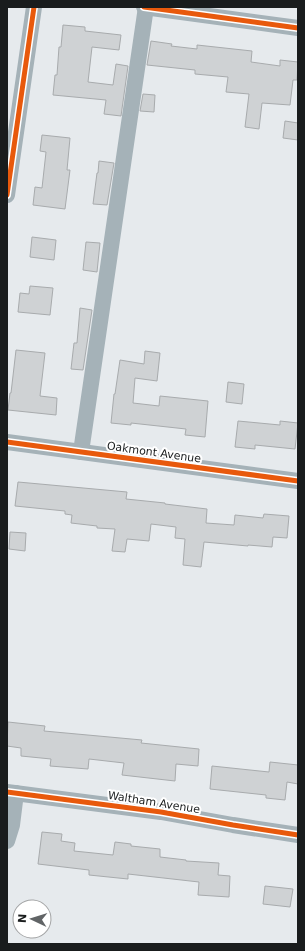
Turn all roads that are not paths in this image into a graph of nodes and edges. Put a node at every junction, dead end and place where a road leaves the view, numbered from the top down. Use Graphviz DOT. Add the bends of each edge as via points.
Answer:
graph roads {
  1 [pos="34,7"];
  2 [pos="145,7"];
  3 [pos="298,28"];
  4 [pos="7,195"];
  5 [pos="7,442"];
  6 [pos="81,452"];
  7 [pos="298,481"];
  8 [pos="12,792"];
  9 [pos="298,835"];
  10 [pos="7,841"];
  1 -- 4 [label="street"];
  2 -- 3 [label="street"];
  2 -- 6 [label="street"];
  5 -- 6 [label="street, Oakmont Avenue"];
  6 -- 7 [label="street, Oakmont Avenue"];
  8 -- 9 [label="street, Waltham Avenue" via="161,812"];
  8 -- 10 [label="street" via="12,825"];
}
